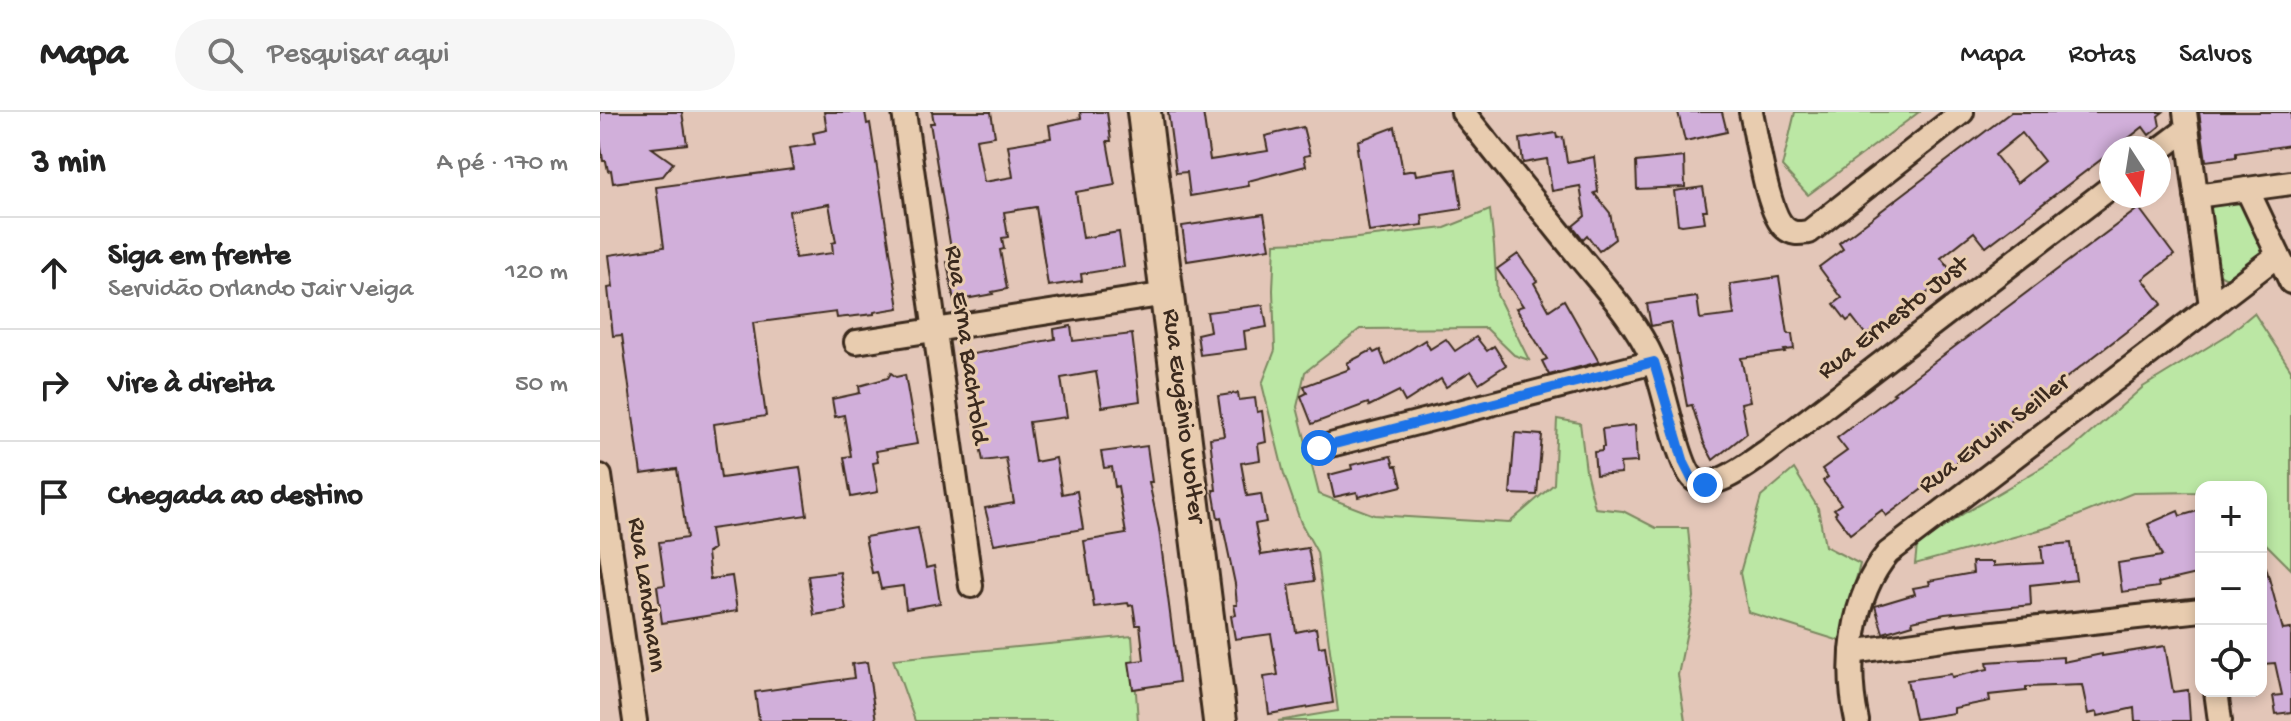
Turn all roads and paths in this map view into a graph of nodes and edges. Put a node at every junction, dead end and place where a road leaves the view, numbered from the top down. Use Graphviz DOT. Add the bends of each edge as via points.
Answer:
graph roads {
  1 [pos="904,112"];
  2 [pos="1144,112"];
  3 [pos="1463,112"];
  4 [pos="1751,112"];
  5 [pos="1962,112"];
  6 [pos="2186,120"];
  7 [pos="2171,137"];
  8 [pos="2291,183"];
  9 [pos="2247,189"];
  10 [pos="2099,196"];
  11 [pos="2196,196"];
  12 [pos="2278,255"];
  13 [pos="2291,282"];
  14 [pos="1167,294"];
  15 [pos="2211,306"];
  16 [pos="935,330"];
  17 [pos="856,342"];
  18 [pos="1654,362"];
  19 [pos="1319,448"];
  20 [pos="600,476"];
  21 [pos="971,586"];
  22 [pos="2195,611"];
  23 [pos="1852,652"];
  24 [pos="2217,697"];
  25 [pos="635,721"];
  26 [pos="1220,721"];
  27 [pos="1857,721"];
  28 [pos="2220,721"];
  1 -- 16 [label="street, Rua Erna Bachtold"];
  2 -- 14 [label="street, Rua Eugênio Wolter"];
  3 -- 18 [label="street" via="1613,299"];
  4 -- 5 [label="street" via="1773,212 1796,234 1809,232"];
  6 -- 7 [label="street"];
  6 -- 11 [label="street"];
  8 -- 9 [label="street"];
  9 -- 11 [label="street"];
  9 -- 12 [label="street"];
  10 -- 18 [label="street, Rua Ernesto Just" via="1766,452 1716,482 1705,485 1692,479"];
  11 -- 15 [label="street"];
  12 -- 13 [label="street"];
  12 -- 15 [label="street, Rua Erwin Seiller"];
  14 -- 16 [label="street"];
  14 -- 26 [label="street, Rua Eugênio Wolter"];
  15 -- 23 [label="street, Rua Erwin Seiller" via="1888,553 1862,602"];
  16 -- 17 [label="street"];
  16 -- 21 [label="street, Rua Erna Bachtold"];
  18 -- 19 [label="street"];
  20 -- 25 [label="street, Rua Landmann"];
  22 -- 23 [label="street"];
  23 -- 27 [label="street, Rua Erwin Seiller"];
  24 -- 28 [label="street"];
}
